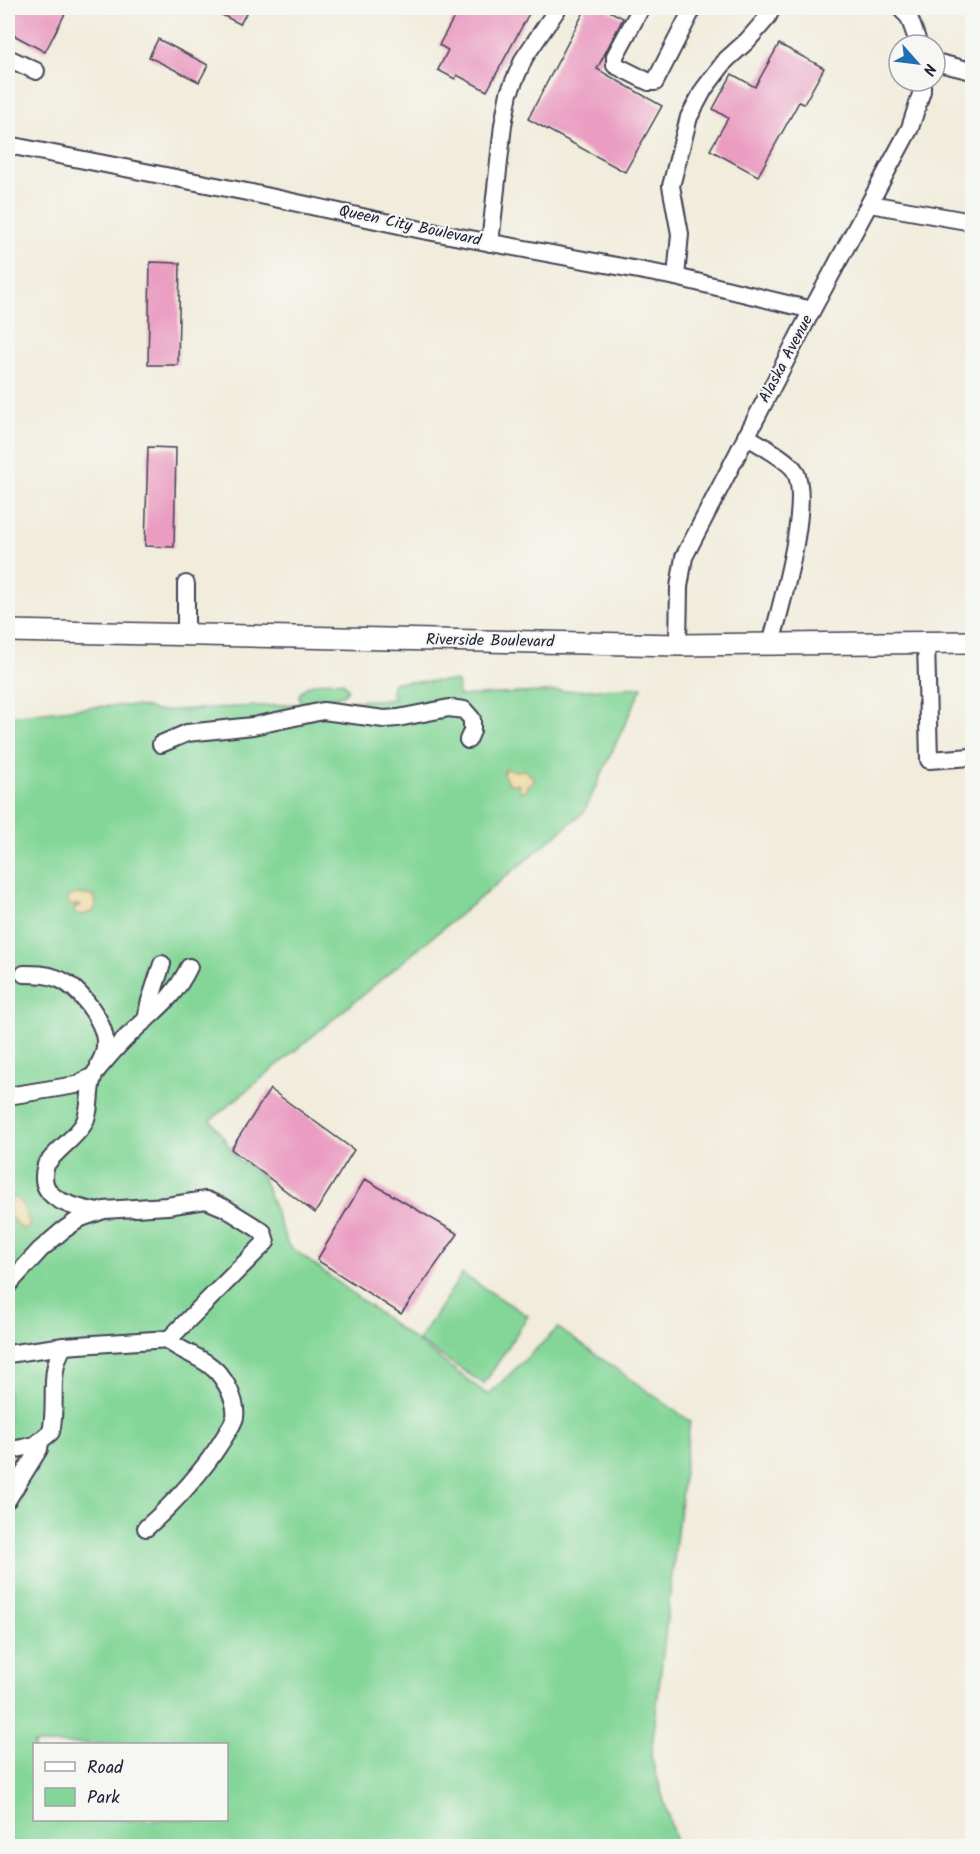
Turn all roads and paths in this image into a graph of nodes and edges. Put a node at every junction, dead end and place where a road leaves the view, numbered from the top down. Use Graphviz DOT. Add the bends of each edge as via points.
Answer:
graph roads {
  1 [pos="558,8"];
  2 [pos="641,8"];
  3 [pos="693,8"];
  4 [pos="772,8"];
  5 [pos="900,8"];
  6 [pos="914,33"];
  7 [pos="8,58"];
  8 [pos="947,65"];
  9 [pos="36,70"];
  10 [pos="972,71"];
  11 [pos="921,93"];
  12 [pos="8,145"];
  13 [pos="870,204"];
  14 [pos="972,222"];
  15 [pos="490,243"];
  16 [pos="676,277"];
  17 [pos="812,310"];
  18 [pos="746,436"];
  19 [pos="186,584"];
  20 [pos="8,631"];
  21 [pos="186,634"];
  22 [pos="926,642"];
  23 [pos="972,642"];
  24 [pos="771,644"];
  25 [pos="678,645"];
  26 [pos="468,740"];
  27 [pos="161,744"];
  28 [pos="972,757"];
  29 [pos="162,964"];
  30 [pos="189,967"];
  31 [pos="24,974"];
  32 [pos="146,1020"];
  33 [pos="95,1074"];
  34 [pos="8,1095"];
  35 [pos="98,1212"];
  36 [pos="8,1285"];
  37 [pos="166,1339"];
  38 [pos="64,1346"];
  39 [pos="8,1354"];
  40 [pos="40,1442"];
  41 [pos="8,1451"];
  42 [pos="8,1499"];
  43 [pos="146,1528"];
  1 -- 15 [label="street" via="524,58 509,93"];
  2 -- 3 [label="street" via="615,56 615,65 649,82 655,82"];
  4 -- 16 [label="street" via="747,41 726,60 689,117 671,186 680,234"];
  5 -- 6 [label="street" via="909,17"];
  7 -- 9 [label="street"];
  8 -- 10 [label="street"];
  11 -- 13 [label="street, Alaska Avenue" via="910,128"];
  12 -- 15 [label="street, Queen City Boulevard"];
  13 -- 14 [label="street"];
  13 -- 17 [label="street, Alaska Avenue"];
  15 -- 16 [label="street, Queen City Boulevard"];
  16 -- 17 [label="street, Queen City Boulevard"];
  17 -- 18 [label="street, Alaska Avenue"];
  18 -- 24 [label="street" via="795,470 801,497 797,537"];
  18 -- 25 [label="street, Alaska Avenue" via="684,557"];
  19 -- 21 [label="street"];
  20 -- 21 [label="main road, Riverside Boulevard"];
  21 -- 25 [label="main road, Riverside Boulevard"];
  22 -- 23 [label="main road, Riverside Boulevard"];
  22 -- 24 [label="main road, Riverside Boulevard"];
  22 -- 28 [label="street" via="929,760"];
  24 -- 25 [label="main road, Riverside Boulevard"];
  26 -- 27 [label="street" via="472,719 464,710 449,708 384,718 323,711 253,726 187,733"];
  29 -- 32 [label="street"];
  30 -- 32 [label="street" via="180,986"];
  31 -- 33 [label="street" via="58,978 81,994 103,1032 105,1046"];
  32 -- 33 [label="street"];
  33 -- 34 [label="street" via="76,1085"];
  33 -- 35 [label="street" via="83,1124 53,1155 43,1174 47,1189 57,1200"];
  35 -- 36 [label="street" via="62,1231"];
  35 -- 37 [label="street" via="206,1200 263,1232 266,1242"];
  37 -- 38 [label="street"];
  37 -- 43 [label="street" via="216,1370 235,1406 235,1417 195,1478"];
  38 -- 39 [label="street"];
  38 -- 40 [label="street" via="56,1361 51,1432"];
  40 -- 41 [label="street"];
  40 -- 42 [label="street"];
}
